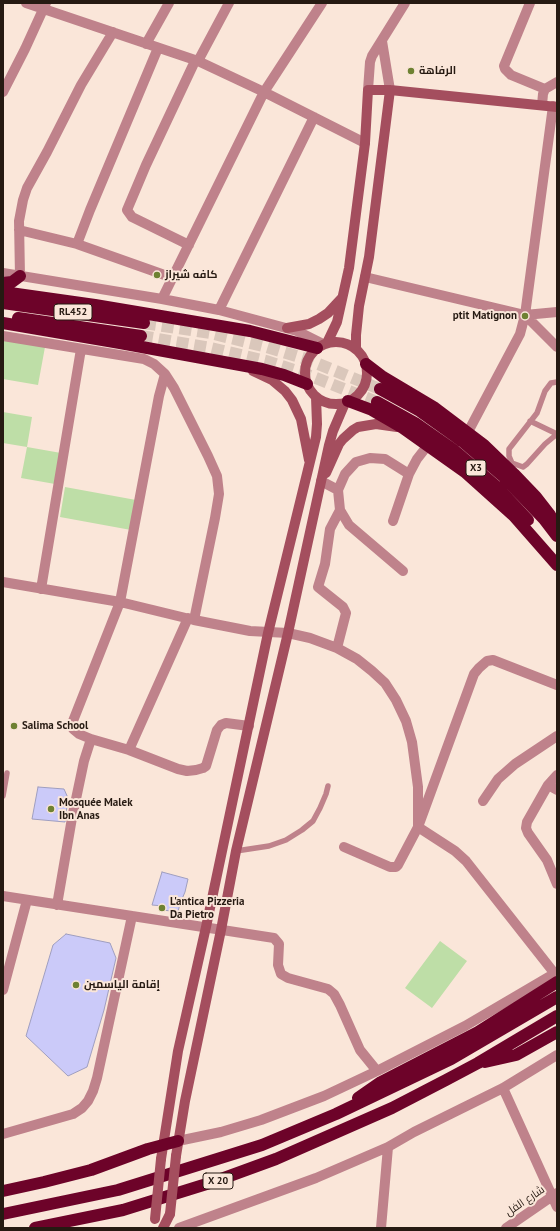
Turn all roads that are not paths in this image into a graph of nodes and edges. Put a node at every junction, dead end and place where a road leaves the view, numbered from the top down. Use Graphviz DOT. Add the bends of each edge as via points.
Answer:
graph roads {
  1 [pos="26,3"];
  2 [pos="169,3"];
  3 [pos="229,3"];
  4 [pos="322,3"];
  5 [pos="405,3"];
  6 [pos="530,3"];
  7 [pos="45,5"];
  8 [pos="113,32"];
  9 [pos="382,41"];
  10 [pos="146,44"];
  11 [pos="158,48"];
  12 [pos="196,61"];
  13 [pos="557,82"];
  14 [pos="545,89"];
  15 [pos="368,90"];
  16 [pos="390,90"];
  17 [pos="3,92"];
  18 [pos="264,92"];
  19 [pos="542,105"];
  20 [pos="555,106"];
  21 [pos="314,117"];
  22 [pos="365,143"];
  23 [pos="19,230"];
  24 [pos="77,244"];
  25 [pos="188,246"];
  26 [pos="3,273"];
  27 [pos="20,276"];
  28 [pos="365,277"];
  29 [pos="173,278"];
  30 [pos="3,283"];
  31 [pos="3,292"];
  32 [pos="344,297"];
  33 [pos="162,299"];
  34 [pos="3,303"];
  35 [pos="219,310"];
  36 [pos="557,312"];
  37 [pos="526,315"];
  38 [pos="3,316"];
  39 [pos="144,322"];
  40 [pos="3,323"];
  41 [pos="287,328"];
  42 [pos="141,336"];
  43 [pos="3,337"];
  44 [pos="322,345"];
  45 [pos="557,347"];
  46 [pos="81,349"];
  47 [pos="356,349"];
  48 [pos="366,364"];
  49 [pos="241,365"];
  50 [pos="165,374"];
  51 [pos="557,382"];
  52 [pos="306,384"];
  53 [pos="380,389"];
  54 [pos="316,397"];
  55 [pos="347,402"];
  56 [pos="377,402"];
  57 [pos="530,421"];
  58 [pos="403,428"];
  59 [pos="468,432"];
  60 [pos="557,434"];
  61 [pos="428,445"];
  62 [pos="310,463"];
  63 [pos="409,474"];
  64 [pos="321,481"];
  65 [pos="338,490"];
  66 [pos="340,510"];
  67 [pos="393,521"];
  68 [pos="557,527"];
  69 [pos="557,536"];
  70 [pos="557,556"];
  71 [pos="557,565"];
  72 [pos="403,571"];
  73 [pos="3,582"];
  74 [pos="41,589"];
  75 [pos="120,602"];
  76 [pos="191,619"];
  77 [pos="268,633"];
  78 [pos="288,633"];
  79 [pos="337,648"];
  80 [pos="557,686"];
  81 [pos="249,726"];
  82 [pos="557,736"];
  83 [pos="91,739"];
  84 [pos="129,750"];
  85 [pos="7,773"];
  86 [pos="557,775"];
  87 [pos="328,786"];
  88 [pos="553,788"];
  89 [pos="3,796"];
  90 [pos="483,801"];
  91 [pos="418,827"];
  92 [pos="344,847"];
  93 [pos="236,852"];
  94 [pos="557,884"];
  95 [pos="3,896"];
  96 [pos="27,900"];
  97 [pos="57,905"];
  98 [pos="132,916"];
  99 [pos="206,927"];
  100 [pos="221,930"];
  101 [pos="556,976"];
  102 [pos="3,990"];
  103 [pos="557,997"];
  104 [pos="557,1016"];
  105 [pos="557,1032"];
  106 [pos="557,1055"];
  107 [pos="478,1063"];
  108 [pos="377,1071"];
  109 [pos="503,1088"];
  110 [pos="344,1110"];
  111 [pos="3,1134"];
  112 [pos="178,1141"];
  113 [pos="163,1145"];
  114 [pos="388,1147"];
  115 [pos="3,1191"];
  116 [pos="554,1195"];
  117 [pos="557,1207"];
  118 [pos="3,1214"];
  119 [pos="157,1223"];
  120 [pos="35,1228"];
  121 [pos="163,1228"];
  122 [pos="179,1228"];
  123 [pos="382,1228"];
  124 [pos="506,1228"];
  1 -- 7 [label="street"];
  2 -- 10 [label="street"];
  3 -- 12 [label="street"];
  4 -- 18 [label="street"];
  5 -- 9 [label="street"];
  6 -- 14 [label="street" via="504,66 511,75"];
  7 -- 8 [label="street"];
  7 -- 17 [label="street"];
  8 -- 10 [label="street"];
  8 -- 23 [label="street" via="81,85 27,188 20,210"];
  9 -- 15 [label="street" via="370,62"];
  9 -- 16 [label="street"];
  10 -- 11 [label="street"];
  11 -- 12 [label="street"];
  11 -- 24 [label="street"];
  12 -- 18 [label="street"];
  12 -- 25 [label="street" via="127,210 132,216"];
  13 -- 14 [label="street"];
  14 -- 19 [label="street"];
  15 -- 16 [label="street"];
  15 -- 22 [label="street"];
  16 -- 19 [label="street"];
  16 -- 28 [label="street"];
  18 -- 21 [label="street"];
  18 -- 25 [label="street"];
  19 -- 20 [label="street"];
  20 -- 37 [label="street"];
  21 -- 22 [label="street"];
  21 -- 35 [label="street"];
  22 -- 32 [label="street"];
  23 -- 24 [label="street"];
  23 -- 27 [label="street"];
  24 -- 29 [label="street"];
  25 -- 29 [label="street"];
  26 -- 27 [label="street"];
  27 -- 30 [label="highway" via="12,282"];
  27 -- 33 [label="street"];
  28 -- 37 [label="street"];
  28 -- 47 [label="street" via="358,306"];
  29 -- 33 [label="street"];
  31 -- 44 [label="highway" via="236,328"];
  32 -- 41 [label="street" via="319,319 309,324"];
  32 -- 44 [label="street" via="337,322"];
  33 -- 35 [label="street"];
  34 -- 39 [label="highway, RL452"];
  35 -- 41 [label="street"];
  36 -- 37 [label="street"];
  37 -- 45 [label="street"];
  37 -- 59 [label="street" via="520,334"];
  38 -- 42 [label="highway, RL452"];
  40 -- 49 [label="highway"];
  41 -- 44 [label="street" via="306,334"];
  43 -- 46 [label="street"];
  44 -- 47 [label="street" via="343,342"];
  44 -- 52 [label="street" via="307,361"];
  46 -- 50 [label="street" via="144,359"];
  46 -- 74 [label="street"];
  47 -- 48 [label="street"];
  48 -- 55 [label="street" via="366,382 359,393"];
  48 -- 59 [label="highway"];
  49 -- 52 [label="highway" via="273,372"];
  49 -- 62 [label="street" via="272,380 292,400 301,419"];
  50 -- 75 [label="street"];
  50 -- 76 [label="street" via="208,456 217,476 219,494"];
  51 -- 57 [label="lane" via="545,390"];
  52 -- 54 [label="street"];
  53 -- 69 [label="highway, X3" via="420,411 478,454 504,477"];
  54 -- 55 [label="street" via="330,403"];
  54 -- 62 [label="street" via="316,437"];
  55 -- 58 [label="highway" via="372,410"];
  55 -- 64 [label="street" via="331,438"];
  56 -- 70 [label="highway, X3" via="415,423 477,468 515,505"];
  57 -- 60 [label="lane"];
  57 -- 60 [label="lane" via="509,449 508,456 512,463 518,466 523,467 527,464"];
  58 -- 61 [label="highway"];
  58 -- 64 [label="street" via="376,424 353,430 339,444"];
  59 -- 68 [label="highway" via="536,497"];
  61 -- 63 [label="street"];
  61 -- 71 [label="highway" via="465,472 503,506"];
  62 -- 77 [label="street"];
  63 -- 65 [label="street" via="385,459 370,458 356,462 345,474"];
  63 -- 67 [label="street"];
  64 -- 65 [label="street"];
  64 -- 78 [label="street"];
  65 -- 66 [label="street"];
  66 -- 72 [label="street" via="349,524"];
  66 -- 79 [label="street" via="330,529 325,564 318,587 346,613"];
  73 -- 74 [label="street"];
  74 -- 75 [label="street"];
  75 -- 76 [label="street"];
  75 -- 83 [label="street" via="72,725 75,732"];
  76 -- 77 [label="street" via="250,632"];
  76 -- 84 [label="street"];
  77 -- 78 [label="street"];
  77 -- 81 [label="street"];
  78 -- 79 [label="street"];
  78 -- 93 [label="street"];
  79 -- 91 [label="street" via="358,659 385,683 406,721 412,742 418,787"];
  80 -- 91 [label="street" via="493,660 478,668"];
  81 -- 84 [label="street" via="226,723 221,725 217,730 206,766 196,770 178,769"];
  81 -- 99 [label="street"];
  82 -- 90 [label="street" via="515,764 498,779"];
  83 -- 84 [label="street"];
  83 -- 97 [label="street" via="72,818"];
  85 -- 89 [label="lane"];
  86 -- 88 [label="street"];
  87 -- 93 [label="lane" via="320,808 302,830 286,840 269,846"];
  88 -- 94 [label="street" via="527,822 526,828 547,860"];
  91 -- 92 [label="street" via="396,867 390,867"];
  91 -- 101 [label="street" via="466,861"];
  93 -- 100 [label="street"];
  95 -- 96 [label="street"];
  96 -- 97 [label="street"];
  96 -- 102 [label="street"];
  97 -- 98 [label="street"];
  98 -- 99 [label="street"];
  98 -- 111 [label="street" via="97,1078 88,1101 73,1114"];
  99 -- 100 [label="street"];
  99 -- 113 [label="street" via="178,1052"];
  100 -- 108 [label="street" via="274,938 277,941 281,974 328,989 334,994 360,1050"];
  100 -- 112 [label="street"];
  101 -- 108 [label="street"];
  101 -- 110 [label="highway" via="478,1032 381,1082"];
  103 -- 110 [label="highway, X 20" via="451,1059"];
  104 -- 107 [label="highway, X 20"];
  105 -- 107 [label="highway" via="516,1055"];
  106 -- 109 [label="street"];
  107 -- 120 [label="highway, X 20" via="369,1118 276,1159 220,1180 122,1210"];
  108 -- 112 [label="street" via="324,1096 261,1120"];
  109 -- 114 [label="street"];
  109 -- 116 [label="street"];
  110 -- 118 [label="highway, X 20" via="262,1145 118,1190"];
  112 -- 113 [label="highway"];
  112 -- 121 [label="street, bridge" via="170,1214"];
  113 -- 115 [label="highway" via="91,1170"];
  113 -- 119 [label="street, bridge"];
  114 -- 122 [label="street" via="316,1178"];
  114 -- 123 [label="street"];
  116 -- 117 [label="street"];
  116 -- 124 [label="street, شارع الفل"];
}
